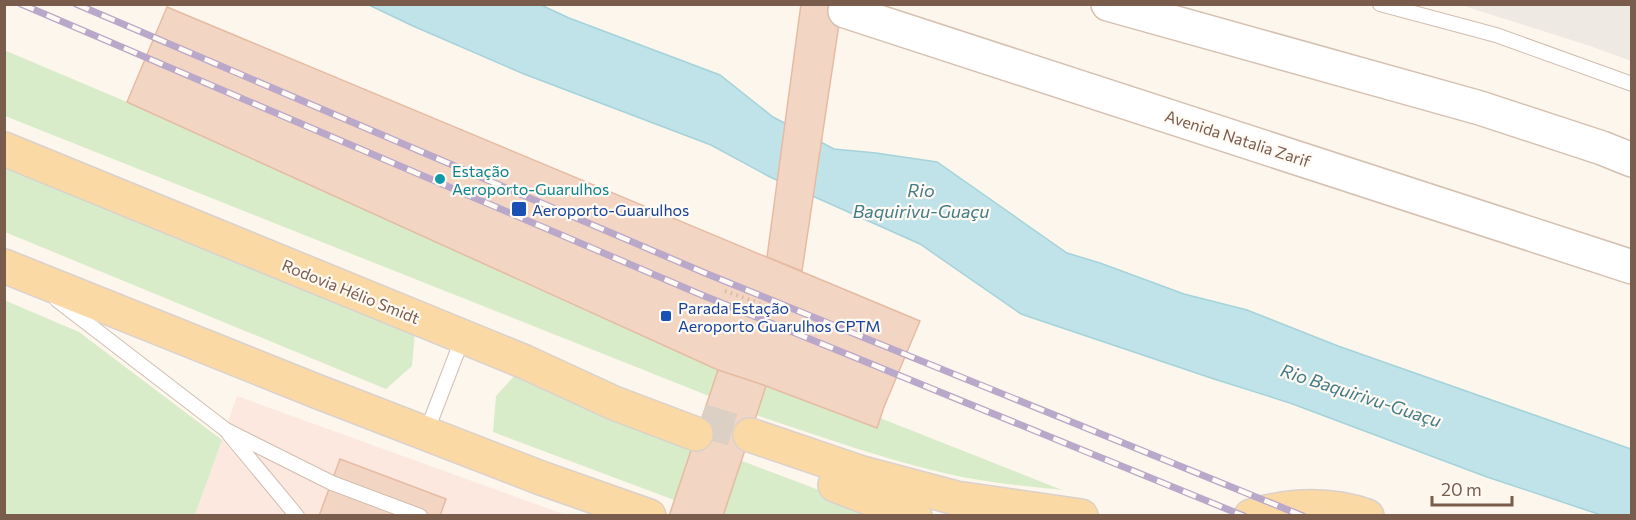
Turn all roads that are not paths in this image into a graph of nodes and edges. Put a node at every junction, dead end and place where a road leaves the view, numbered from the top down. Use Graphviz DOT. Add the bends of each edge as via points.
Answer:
graph roads {
  1 [pos="1108,4"];
  2 [pos="1380,4"];
  3 [pos="845,11"];
  4 [pos="1632,84"];
  5 [pos="4,148"];
  6 [pos="1632,160"];
  7 [pos="1632,267"];
  8 [pos="13,270"];
  9 [pos="463,337"];
  10 [pos="699,427"];
  11 [pos="226,430"];
  12 [pos="426,433"];
  13 [pos="541,478"];
  14 [pos="297,516"];
  15 [pos="420,516"];
  16 [pos="601,516"];
  17 [pos="649,516"];
  18 [pos="915,516"];
  19 [pos="1081,516"];
  20 [pos="1251,516"];
  21 [pos="1367,516"];
  1 -- 6 [label="main road" via="1480,108"];
  2 -- 4 [label="lane" via="1496,35"];
  3 -- 7 [label="main road, Avenida Natalia Zarif"];
  5 -- 9 [label="main road, Rodovia Hélio Smidt"];
  8 -- 11 [label="lane"];
  8 -- 12 [label="main road"];
  9 -- 10 [label="main road, Rodovia Hélio Smidt" via="614,403"];
  9 -- 12 [label="lane"];
  11 -- 14 [label="lane"];
  11 -- 15 [label="lane" via="332,483"];
  12 -- 13 [label="main road"];
  13 -- 16 [label="main road"];
  13 -- 17 [label="main road"];
  18 -- 19 [label="main road" via="747,443 956,498"];
  20 -- 21 [label="main road" via="1302,507"];
}
